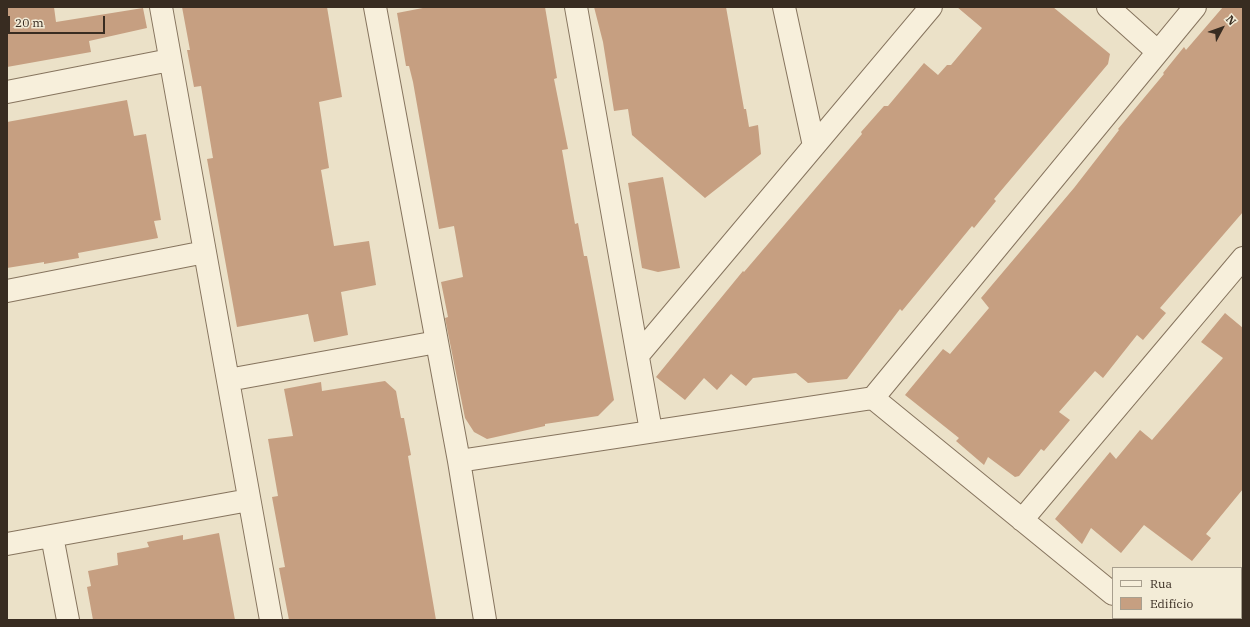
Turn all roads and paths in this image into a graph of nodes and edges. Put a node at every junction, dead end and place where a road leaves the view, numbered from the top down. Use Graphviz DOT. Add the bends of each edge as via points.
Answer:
graph roads {
  1 [pos="161,7"];
  2 [pos="375,7"];
  3 [pos="576,7"];
  4 [pos="784,7"];
  5 [pos="931,7"];
  6 [pos="1108,7"];
  7 [pos="1195,7"];
  8 [pos="1158,52"];
  9 [pos="170,60"];
  10 [pos="7,92"];
  11 [pos="814,146"];
  12 [pos="205,252"];
  13 [pos="1243,258"];
  14 [pos="7,291"];
  15 [pos="437,342"];
  16 [pos="639,354"];
  17 [pos="228,380"];
  18 [pos="873,398"];
  19 [pos="651,431"];
  20 [pos="459,461"];
  21 [pos="249,500"];
  22 [pos="1022,520"];
  23 [pos="52,536"];
  24 [pos="7,544"];
  25 [pos="1112,593"];
  26 [pos="68,620"];
  27 [pos="271,620"];
  28 [pos="485,620"];
  1 -- 9 [label="street"];
  2 -- 15 [label="street"];
  3 -- 16 [label="street"];
  4 -- 11 [label="street"];
  5 -- 11 [label="street"];
  6 -- 8 [label="street"];
  7 -- 8 [label="street"];
  8 -- 18 [label="street"];
  9 -- 10 [label="street"];
  9 -- 12 [label="street"];
  11 -- 16 [label="street"];
  12 -- 14 [label="street"];
  12 -- 17 [label="street"];
  13 -- 22 [label="street"];
  15 -- 17 [label="street"];
  15 -- 20 [label="street"];
  16 -- 19 [label="street"];
  17 -- 21 [label="street"];
  18 -- 19 [label="street"];
  18 -- 22 [label="street"];
  19 -- 20 [label="street"];
  20 -- 28 [label="street"];
  21 -- 23 [label="street"];
  21 -- 27 [label="street"];
  22 -- 25 [label="street"];
  23 -- 24 [label="street"];
  23 -- 26 [label="street"];
}
